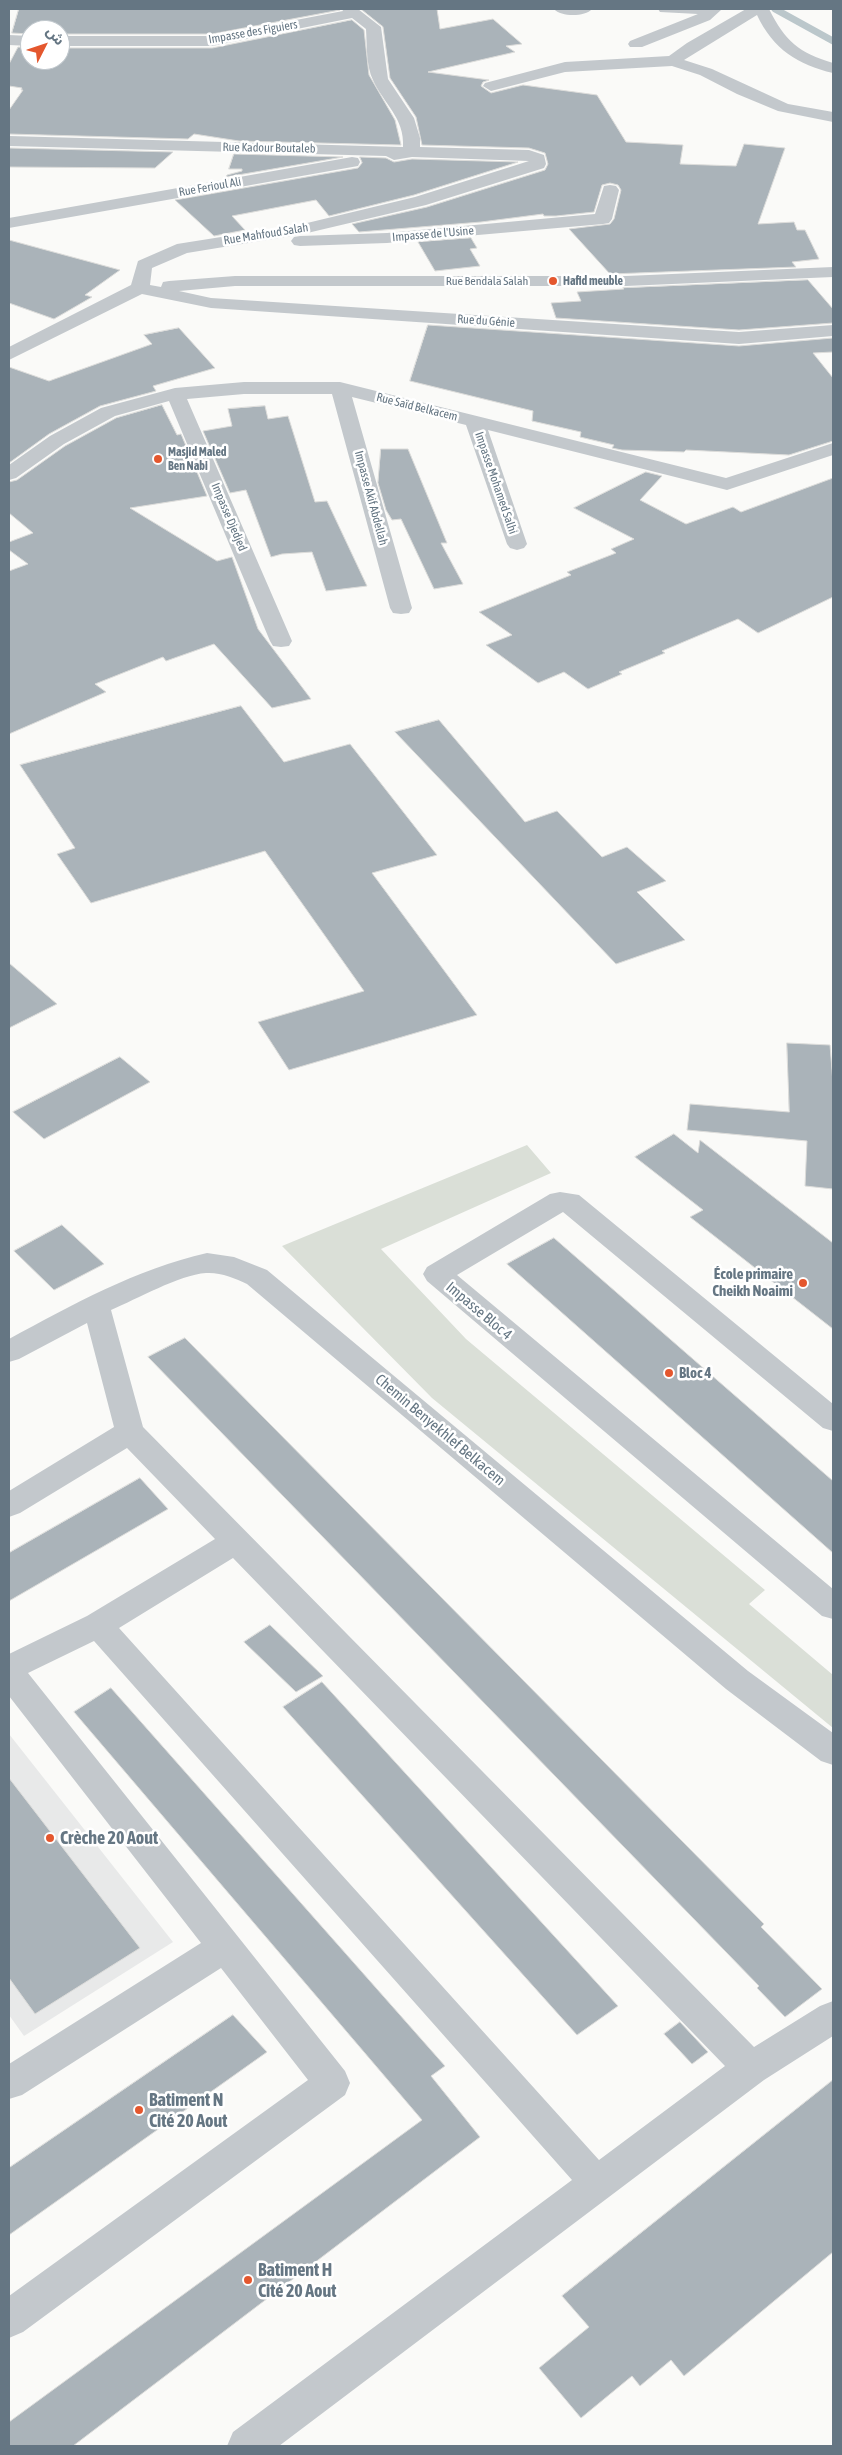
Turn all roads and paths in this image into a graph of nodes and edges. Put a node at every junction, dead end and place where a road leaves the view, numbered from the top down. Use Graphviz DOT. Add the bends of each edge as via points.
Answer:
graph roads {
  1 [pos="562,9"];
  2 [pos="584,9"];
  3 [pos="665,9"];
  4 [pos="732,9"];
  5 [pos="756,9"];
  6 [pos="762,9"];
  7 [pos="713,10"];
  8 [pos="352,11"];
  9 [pos="70,42"];
  10 [pos="636,44"];
  11 [pos="673,61"];
  12 [pos="833,68"];
  13 [pos="491,86"];
  14 [pos="833,117"];
  15 [pos="9,141"];
  16 [pos="411,152"];
  17 [pos="528,154"];
  18 [pos="610,190"];
  19 [pos="9,223"];
  20 [pos="233,240"];
  21 [pos="833,272"];
  22 [pos="140,288"];
  23 [pos="833,332"];
  24 [pos="9,354"];
  25 [pos="340,388"];
  26 [pos="175,394"];
  27 [pos="475,422"];
  28 [pos="833,449"];
  29 [pos="9,474"];
  30 [pos="517,544"];
  31 [pos="401,608"];
  32 [pos="281,641"];
  33 [pos="96,1305"];
  34 [pos="9,1352"];
  35 [pos="833,1420"];
  36 [pos="130,1432"];
  37 [pos="9,1505"];
  38 [pos="236,1541"];
  39 [pos="833,1607"];
  40 [pos="98,1625"];
  41 [pos="9,1668"];
  42 [pos="9,1673"];
  43 [pos="833,1751"];
  44 [pos="225,1947"];
  45 [pos="833,2017"];
  46 [pos="751,2068"];
  47 [pos="9,2083"];
  48 [pos="584,2167"];
  49 [pos="9,2319"];
  50 [pos="247,2446"];
  1 -- 2 [label="street"];
  3 -- 7 [label="street"];
  4 -- 7 [label="street"];
  5 -- 11 [label="street" via="744,19 682,52"];
  6 -- 12 [label="street" via="778,40 795,53"];
  7 -- 10 [label="street" via="704,17"];
  8 -- 9 [label="street, Impasse des Figuiers" via="212,42"];
  8 -- 16 [label="street" via="373,27 380,79 406,118 412,138"];
  11 -- 13 [label="street" via="565,67"];
  11 -- 14 [label="street" via="706,72 784,108"];
  15 -- 16 [label="street, Rue Kadour Boutaleb"];
  16 -- 17 [label="street, Rue Kadour Boutaleb"];
  16 -- 19 [label="street, Rue Ferioul Ali"];
  17 -- 20 [label="street, Rue Mahfoud Salah" via="538,159 538,164 420,201 303,229"];
  18 -- 20 [label="street, Impasse de l'Usine" via="603,219 331,241"];
  20 -- 22 [label="street, Rue Mahfoud Salah" via="183,248 144,265"];
  21 -- 22 [label="street, Rue Bendala Salah" via="626,281 235,281"];
  22 -- 23 [label="street, Rue du Génie" via="211,303 730,337"];
  22 -- 24 [label="street"];
  25 -- 26 [label="street, Rue Saïd Belkacem" via="244,388"];
  25 -- 27 [label="street, Rue Saïd Belkacem"];
  25 -- 31 [label="street, Impasse Akif Abdellah"];
  26 -- 29 [label="street, Rue Saïd Belkacem" via="91,419"];
  26 -- 32 [label="street, Impasse Djedjed"];
  27 -- 28 [label="street, Rue Saïd Belkacem" via="727,484"];
  27 -- 30 [label="street, Impasse Mohamed Salhi"];
  33 -- 34 [label="street, Chemin Benyekhlef Belkacem"];
  33 -- 36 [label="street"];
  33 -- 43 [label="street, Chemin Benyekhlef Belkacem" via="181,1269 207,1263 234,1267 257,1277 737,1680"];
  35 -- 39 [label="street, Impasse Bloc 4" via="568,1202 560,1201 437,1274"];
  36 -- 37 [label="street"];
  36 -- 38 [label="street"];
  38 -- 40 [label="street"];
  38 -- 46 [label="street"];
  40 -- 41 [label="street"];
  40 -- 48 [label="street"];
  42 -- 44 [label="street"];
  44 -- 47 [label="street"];
  44 -- 49 [label="street" via="332,2084"];
  45 -- 46 [label="street"];
  46 -- 50 [label="street"];
}
